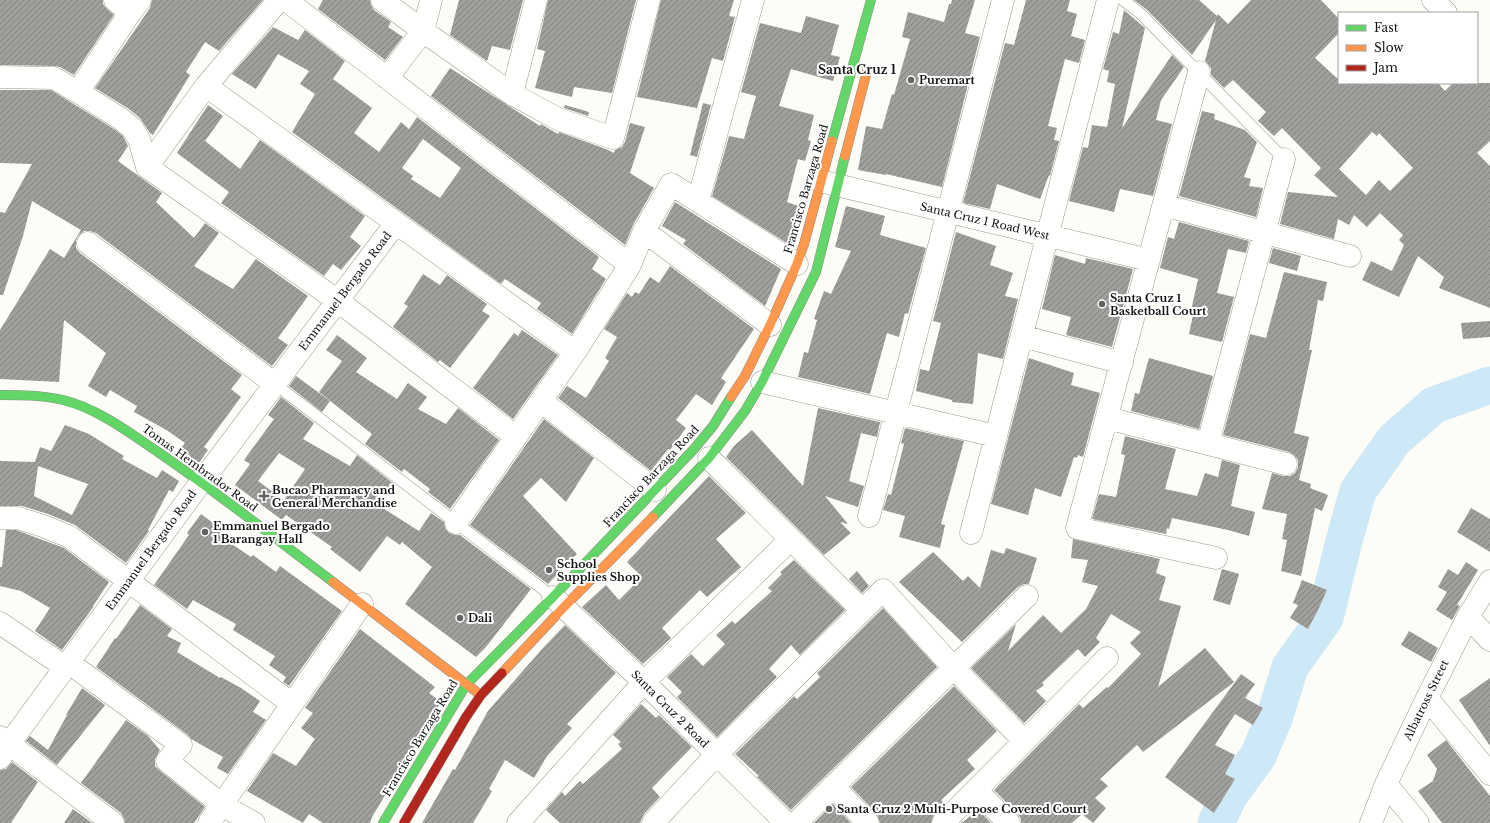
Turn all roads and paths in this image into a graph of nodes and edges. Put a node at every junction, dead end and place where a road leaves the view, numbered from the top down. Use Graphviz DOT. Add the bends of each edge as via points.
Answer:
graph roads {
  1 [pos="279,0"];
  2 [pos="286,0"];
  3 [pos="382,0"];
  4 [pos="431,0"];
  5 [pos="536,0"];
  6 [pos="649,0"];
  7 [pos="752,0"];
  8 [pos="871,0"];
  9 [pos="1003,0"];
  10 [pos="1108,0"];
  11 [pos="1123,0"];
  12 [pos="1433,0"];
  13 [pos="128,4"];
  14 [pos="1445,12"];
  15 [pos="423,32"];
  16 [pos="870,60"];
  17 [pos="1199,72"];
  18 [pos="0,78"];
  19 [pos="386,78"];
  20 [pos="206,86"];
  21 [pos="78,92"];
  22 [pos="512,94"];
  23 [pos="1284,159"];
  24 [pos="148,167"];
  25 [pos="829,184"];
  26 [pos="698,202"];
  27 [pos="1164,205"];
  28 [pos="948,212"];
  29 [pos="396,223"];
  30 [pos="644,231"];
  31 [pos="1265,233"];
  32 [pos="1047,236"];
  33 [pos="88,243"];
  34 [pos="1350,256"];
  35 [pos="1149,260"];
  36 [pos="797,264"];
  37 [pos="630,265"];
  38 [pos="338,301"];
  39 [pos="770,325"];
  40 [pos="1022,336"];
  41 [pos="575,352"];
  42 [pos="1122,362"];
  43 [pos="762,382"];
  44 [pos="275,384"];
  45 [pos="0,395"];
  46 [pos="541,401"];
  47 [pos="896,413"];
  48 [pos="1107,418"];
  49 [pos="996,436"];
  50 [pos="516,437"];
  51 [pos="1208,443"];
  52 [pos="709,458"];
  53 [pos="1286,464"];
  54 [pos="202,482"];
  55 [pos="655,490"];
  56 [pos="870,516"];
  57 [pos="0,518"];
  58 [pos="456,523"];
  59 [pos="971,533"];
  60 [pos="790,540"];
  61 [pos="1216,558"];
  62 [pos="1490,581"];
  63 [pos="128,582"];
  64 [pos="1027,596"];
  65 [pos="559,602"];
  66 [pos="362,604"];
  67 [pos="862,610"];
  68 [pos="1468,617"];
  69 [pos="0,623"];
  70 [pos="1490,640"];
  71 [pos="1107,658"];
  72 [pos="67,665"];
  73 [pos="954,668"];
  74 [pos="644,682"];
  75 [pos="466,685"];
  76 [pos="481,695"];
  77 [pos="1426,698"];
  78 [pos="292,704"];
  79 [pos="1024,741"];
  80 [pos="3,747"];
  81 [pos="716,755"];
  82 [pos="1490,774"];
  83 [pos="1386,784"];
  84 [pos="833,786"];
  85 [pos="976,790"];
  86 [pos="222,805"];
  87 [pos="113,823"];
  88 [pos="209,823"];
  89 [pos="254,823"];
  90 [pos="383,823"];
  91 [pos="404,823"];
  92 [pos="518,823"];
  93 [pos="653,823"];
  94 [pos="786,823"];
  95 [pos="796,823"];
  96 [pos="868,823"];
  97 [pos="943,823"];
  98 [pos="1009,823"];
  99 [pos="1371,823"];
  100 [pos="1418,823"];
  1 -- 20 [label="street"];
  2 -- 19 [label="street"];
  3 -- 15 [label="street"];
  4 -- 15 [label="street"];
  5 -- 22 [label="street"];
  6 -- 22 [label="street" via="613,138 558,119"];
  7 -- 26 [label="street"];
  8 -- 25 [label="street, Francisco Barzaga Road"];
  9 -- 28 [label="street"];
  10 -- 32 [label="street"];
  11 -- 17 [label="lane" via="1141,14"];
  12 -- 14 [label="street"];
  13 -- 21 [label="street"];
  15 -- 19 [label="street"];
  15 -- 22 [label="street"];
  16 -- 25 [label="street, Francisco Barzaga Road"];
  17 -- 23 [label="lane"];
  17 -- 27 [label="street"];
  18 -- 21 [label="street" via="54,78"];
  19 -- 37 [label="street"];
  20 -- 24 [label="street"];
  20 -- 29 [label="street"];
  21 -- 24 [label="street" via="132,128 139,139"];
  23 -- 31 [label="street"];
  24 -- 38 [label="street"];
  25 -- 28 [label="street, Santa Cruz 1 Road West"];
  25 -- 36 [label="street, Francisco Barzaga Road"];
  25 -- 43 [label="street, Francisco Barzaga Road" via="816,272"];
  26 -- 30 [label="street" via="671,184"];
  26 -- 36 [label="street"];
  27 -- 31 [label="street"];
  27 -- 35 [label="street"];
  28 -- 32 [label="street, Santa Cruz 1 Road West"];
  28 -- 47 [label="street"];
  29 -- 38 [label="street, Emmanuel Bergado Road"];
  29 -- 41 [label="street"];
  30 -- 37 [label="street"];
  30 -- 39 [label="street"];
  31 -- 34 [label="street"];
  31 -- 51 [label="street"];
  32 -- 35 [label="street, Santa Cruz 1 Road West"];
  32 -- 40 [label="street"];
  33 -- 44 [label="street"];
  35 -- 42 [label="street"];
  36 -- 39 [label="street, Francisco Barzaga Road"];
  37 -- 41 [label="street"];
  38 -- 44 [label="street, Emmanuel Bergado Road"];
  38 -- 50 [label="street"];
  39 -- 55 [label="street, Francisco Barzaga Road" via="745,376 724,409 694,450"];
  40 -- 42 [label="street"];
  40 -- 49 [label="street"];
  41 -- 46 [label="street"];
  42 -- 48 [label="street"];
  43 -- 47 [label="street"];
  43 -- 52 [label="street, Francisco Barzaga Road" via="745,411"];
  44 -- 54 [label="street, Emmanuel Bergado Road"];
  44 -- 58 [label="lane"];
  45 -- 54 [label="street, Tomas Hembrador Road" via="31,395 64,400 89,409 126,430"];
  46 -- 50 [label="street"];
  46 -- 55 [label="street"];
  47 -- 49 [label="street"];
  47 -- 56 [label="street"];
  48 -- 51 [label="street"];
  48 -- 61 [label="street" via="1077,528"];
  49 -- 59 [label="street"];
  50 -- 58 [label="street"];
  51 -- 53 [label="street"];
  52 -- 60 [label="street"];
  52 -- 65 [label="street, Francisco Barzaga Road" via="668,502"];
  54 -- 63 [label="street, Emmanuel Bergado Road"];
  54 -- 66 [label="street, Tomas Hembrador Road"];
  55 -- 65 [label="street, Francisco Barzaga Road"];
  57 -- 63 [label="street" via="18,518 70,537"];
  58 -- 65 [label="lane"];
  60 -- 67 [label="street"];
  60 -- 74 [label="street"];
  62 -- 68 [label="street, Albatross Street"];
  63 -- 72 [label="street, Emmanuel Bergado Road"];
  63 -- 78 [label="street"];
  64 -- 73 [label="street"];
  65 -- 74 [label="street, Santa Cruz 2 Road"];
  65 -- 75 [label="street, Francisco Barzaga Road"];
  65 -- 76 [label="street, Francisco Barzaga Road"];
  66 -- 75 [label="street, Tomas Hembrador Road"];
  66 -- 78 [label="street"];
  67 -- 73 [label="street" via="883,590"];
  67 -- 81 [label="street"];
  68 -- 70 [label="street"];
  68 -- 77 [label="street, Albatross Street"];
  69 -- 72 [label="street"];
  71 -- 79 [label="street"];
  72 -- 80 [label="street, Emmanuel Bergado Road"];
  72 -- 86 [label="street" via="181,745 167,761"];
  73 -- 79 [label="street"];
  73 -- 84 [label="street"];
  74 -- 81 [label="street, Santa Cruz 2 Road"];
  74 -- 92 [label="street"];
  75 -- 76 [label="street, Tomas Hembrador Road"];
  75 -- 90 [label="street, Francisco Barzaga Road"];
  76 -- 91 [label="street, Francisco Barzaga Road"];
  77 -- 82 [label="street"];
  77 -- 83 [label="street, Albatross Street"];
  78 -- 86 [label="street"];
  79 -- 85 [label="street"];
  80 -- 87 [label="street"];
  81 -- 93 [label="street"];
  81 -- 94 [label="street, Santa Cruz 2 Road"];
  83 -- 99 [label="street, Albatross Street"];
  83 -- 100 [label="street"];
  84 -- 95 [label="street"];
  84 -- 96 [label="street"];
  85 -- 97 [label="street"];
  85 -- 98 [label="street"];
  86 -- 88 [label="street"];
  86 -- 89 [label="street"];
}
